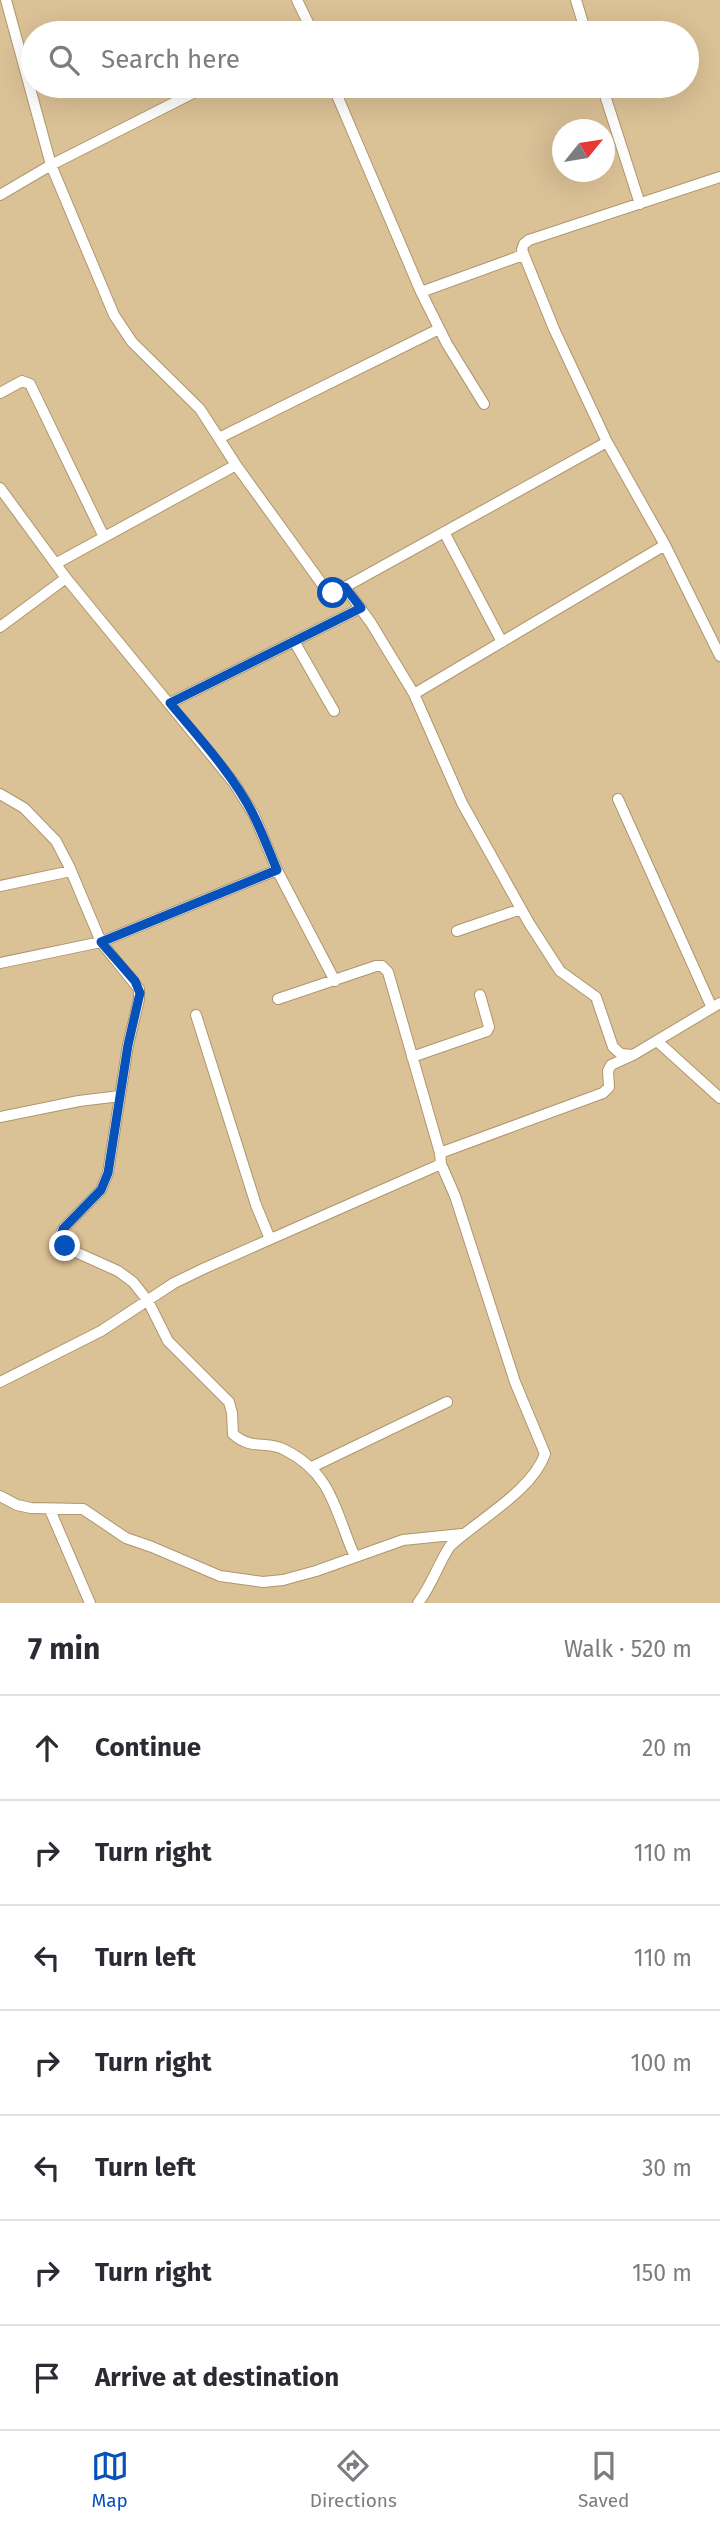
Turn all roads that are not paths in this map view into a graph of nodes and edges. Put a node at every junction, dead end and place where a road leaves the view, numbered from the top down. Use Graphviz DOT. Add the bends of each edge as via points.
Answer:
graph roads {
  1 [pos="6,0"];
  2 [pos="297,0"];
  3 [pos="576,0"];
  4 [pos="307,21"];
  5 [pos="582,21"];
  6 [pos="21,55"];
  7 [pos="33,98"];
  8 [pos="183,98"];
  9 [pos="338,98"];
  10 [pos="606,98"];
  11 [pos="51,165"];
  12 [pos="720,177"];
  13 [pos="0,195"];
  14 [pos="640,204"];
  15 [pos="523,255"];
  16 [pos="421,292"];
  17 [pos="439,328"];
  18 [pos="0,393"];
  19 [pos="484,404"];
  20 [pos="219,438"];
  21 [pos="607,442"];
  22 [pos="236,465"];
  23 [pos="0,488"];
  24 [pos="444,532"];
  25 [pos="104,537"];
  26 [pos="665,545"];
  27 [pos="57,563"];
  28 [pos="66,578"];
  29 [pos="345,587"];
  30 [pos="361,608"];
  31 [pos="0,627"];
  32 [pos="294,641"];
  33 [pos="502,642"];
  34 [pos="720,656"];
  35 [pos="414,694"];
  36 [pos="170,703"];
  37 [pos="334,711"];
  38 [pos="0,794"];
  39 [pos="618,799"];
  40 [pos="277,870"];
  41 [pos="71,871"];
  42 [pos="0,886"];
  43 [pos="521,909"];
  44 [pos="457,931"];
  45 [pos="101,942"];
  46 [pos="0,962"];
  47 [pos="335,981"];
  48 [pos="480,995"];
  49 [pos="278,999"];
  50 [pos="716,1006"];
  51 [pos="196,1015"];
  52 [pos="657,1041"];
  53 [pos="632,1055"];
  54 [pos="412,1057"];
  55 [pos="120,1096"];
  56 [pos="720,1098"];
  57 [pos="0,1116"];
  58 [pos="441,1159"];
  59 [pos="270,1239"];
  60 [pos="148,1301"];
  61 [pos="0,1382"];
  62 [pos="447,1402"];
  63 [pos="312,1467"];
  64 [pos="0,1496"];
  65 [pos="50,1510"];
  66 [pos="465,1533"];
  67 [pos="355,1557"];
  68 [pos="90,1603"];
  69 [pos="418,1603"];
  1 -- 6 [label="street"];
  2 -- 4 [label="street"];
  3 -- 5 [label="street"];
  7 -- 11 [label="street"];
  8 -- 11 [label="street"];
  9 -- 16 [label="street"];
  10 -- 14 [label="street"];
  11 -- 13 [label="street"];
  11 -- 20 [label="street" via="123,330 195,403"];
  12 -- 14 [label="street"];
  14 -- 15 [label="street" via="529,240 522,247"];
  15 -- 16 [label="street"];
  15 -- 21 [label="street"];
  16 -- 17 [label="street"];
  17 -- 19 [label="street"];
  17 -- 20 [label="street"];
  18 -- 25 [label="street" via="23,381 30,384"];
  20 -- 22 [label="street"];
  21 -- 24 [label="street"];
  21 -- 26 [label="street"];
  22 -- 25 [label="street"];
  22 -- 29 [label="street" via="325,589 333,593"];
  23 -- 27 [label="street"];
  24 -- 29 [label="street"];
  24 -- 33 [label="street"];
  25 -- 27 [label="street"];
  26 -- 33 [label="street"];
  26 -- 34 [label="street"];
  27 -- 28 [label="street"];
  28 -- 31 [label="street"];
  28 -- 36 [label="street"];
  29 -- 30 [label="street"];
  30 -- 32 [label="street"];
  30 -- 35 [label="street"];
  32 -- 36 [label="street"];
  32 -- 37 [label="street"];
  33 -- 35 [label="street"];
  35 -- 43 [label="street" via="462,803"];
  36 -- 40 [label="street" via="239,790"];
  38 -- 41 [label="street" via="42,824"];
  39 -- 50 [label="street"];
  40 -- 45 [label="street"];
  40 -- 47 [label="street"];
  41 -- 42 [label="street"];
  41 -- 45 [label="street"];
  43 -- 44 [label="street"];
  43 -- 53 [label="street" via="560,971 598,1000 613,1047"];
  45 -- 46 [label="street"];
  45 -- 55 [label="street" via="140,993"];
  47 -- 49 [label="street"];
  47 -- 54 [label="street" via="376,966 387,969"];
  48 -- 54 [label="street" via="487,1031"];
  50 -- 52 [label="street"];
  51 -- 59 [label="street"];
  52 -- 53 [label="street"];
  52 -- 56 [label="street"];
  53 -- 58 [label="street" via="610,1066 609,1087 603,1093"];
  54 -- 58 [label="street"];
  55 -- 57 [label="street"];
  55 -- 60 [label="street" via="105,1182 60,1238 69,1249 129,1278"];
  58 -- 59 [label="street"];
  58 -- 66 [label="street" via="515,1382 545,1454 541,1467 522,1486"];
  59 -- 60 [label="street" via="185,1278"];
  60 -- 61 [label="street" via="101,1331"];
  60 -- 63 [label="street" via="169,1341 229,1402 233,1434 247,1444 283,1449"];
  62 -- 63 [label="street"];
  63 -- 67 [label="street" via="326,1484"];
  64 -- 65 [label="street" via="17,1505"];
  65 -- 67 [label="street" via="83,1508 126,1538 240,1580 284,1580"];
  65 -- 68 [label="street"];
  66 -- 67 [label="street" via="412,1538"];
  66 -- 69 [label="street" via="450,1546"];
}
